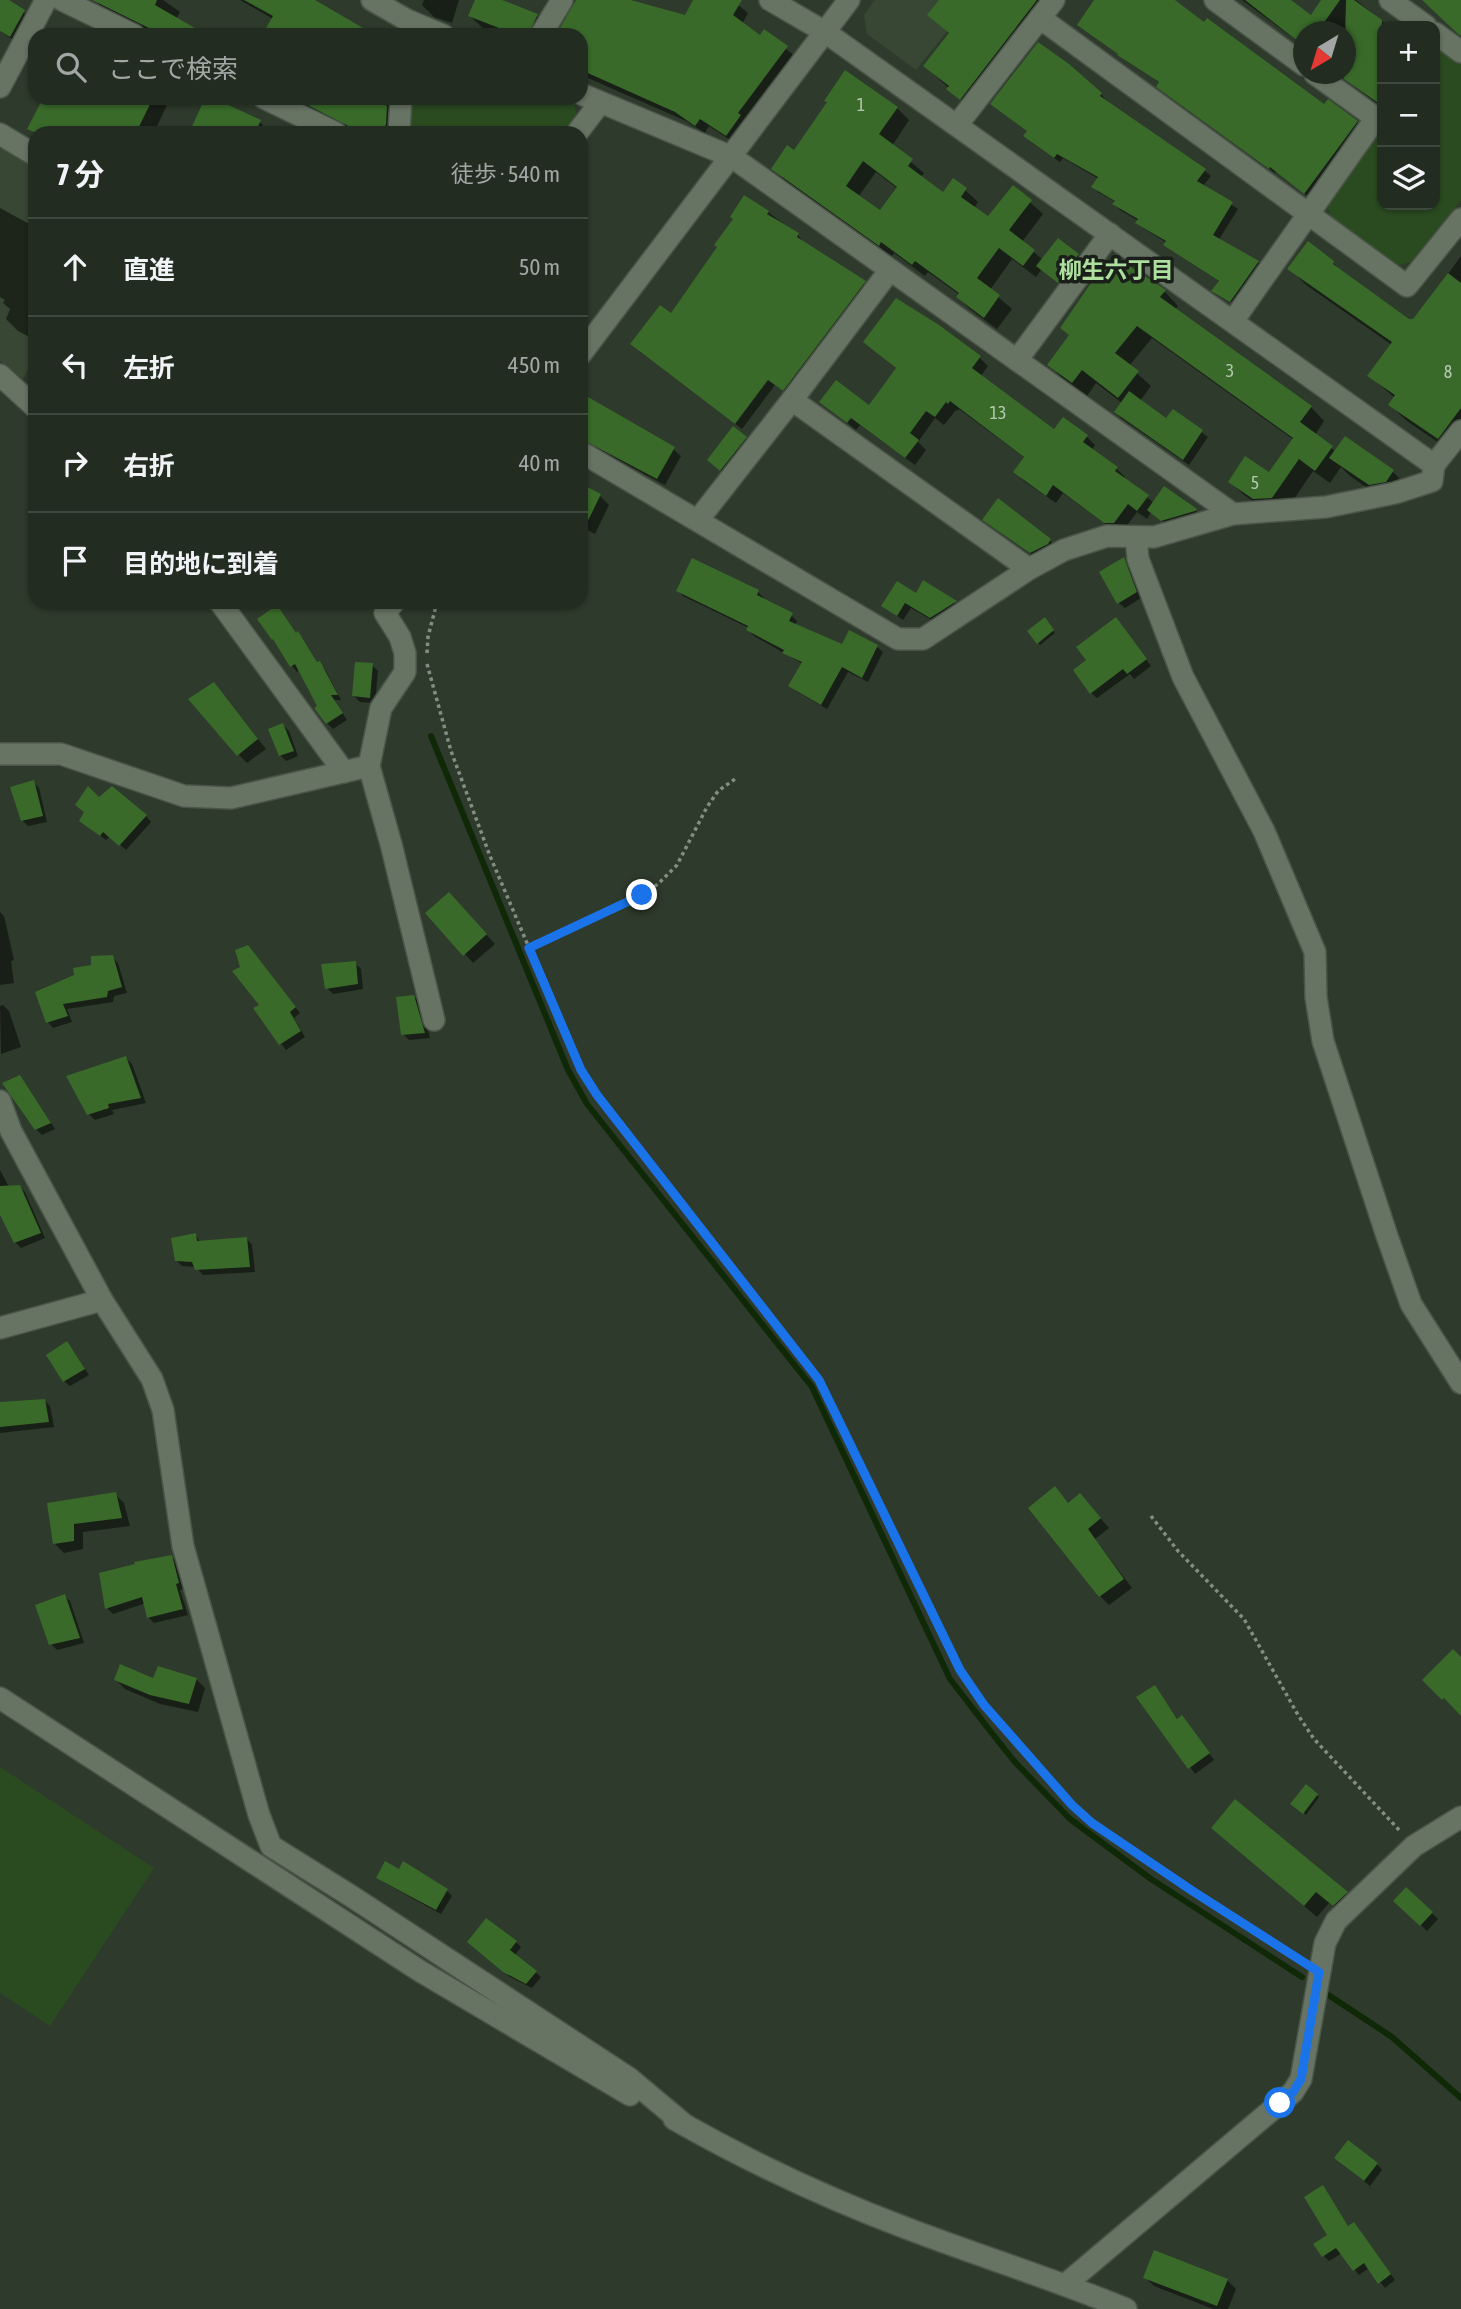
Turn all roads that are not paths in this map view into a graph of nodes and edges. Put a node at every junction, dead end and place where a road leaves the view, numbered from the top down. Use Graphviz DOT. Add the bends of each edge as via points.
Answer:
graph roads {
  1 [pos="46,0"];
  2 [pos="62,0"];
  3 [pos="372,0"];
  4 [pos="562,0"];
  5 [pos="769,0"];
  6 [pos="849,0"];
  7 [pos="1054,0"];
  8 [pos="1215,0"];
  9 [pos="1390,0"];
  10 [pos="408,18"];
  11 [pos="1040,18"];
  12 [pos="1419,21"];
  13 [pos="31,28"];
  14 [pos="120,28"];
  15 [pos="429,28"];
  16 [pos="545,28"];
  17 [pos="825,32"];
  18 [pos="28,34"];
  19 [pos="1440,37"];
  20 [pos="1461,52"];
  21 [pos="1293,57"];
  22 [pos="1329,84"];
  23 [pos="0,87"];
  24 [pos="590,99"];
  25 [pos="278,105"];
  26 [pos="401,105"];
  27 [pos="588,105"];
  28 [pos="957,125"];
  29 [pos="322,126"];
  30 [pos="400,126"];
  31 [pos="580,126"];
  32 [pos="0,134"];
  33 [pos="28,151"];
  34 [pos="732,156"];
  35 [pos="1308,213"];
  36 [pos="1461,219"];
  37 [pos="1111,234"];
  38 [pos="890,270"];
  39 [pos="1233,321"];
  40 [pos="588,345"];
  41 [pos="1017,360"];
  42 [pos="0,375"];
  43 [pos="792,400"];
  44 [pos="28,401"];
  45 [pos="1461,431"];
  46 [pos="588,456"];
  47 [pos="1434,465"];
  48 [pos="1233,514"];
  49 [pos="698,520"];
  50 [pos="1136,537"];
  51 [pos="1029,569"];
  52 [pos="225,609"];
  53 [pos="389,609"];
  54 [pos="0,754"];
  55 [pos="369,766"];
  56 [pos="344,772"];
  57 [pos="434,1020"];
  58 [pos="0,1101"];
  59 [pos="5,1135"];
  60 [pos="102,1300"];
  61 [pos="0,1328"];
  62 [pos="1461,1383"];
  63 [pos="0,1698"];
  64 [pos="1461,1817"];
  65 [pos="685,2125"];
  66 [pos="1066,2284"];
  67 [pos="1126,2309"];
  1 -- 13 [label="street"];
  2 -- 14 [label="street"];
  3 -- 10 [label="street"];
  4 -- 16 [label="street"];
  5 -- 17 [label="street"];
  6 -- 17 [label="street"];
  7 -- 11 [label="street"];
  8 -- 21 [label="street"];
  9 -- 12 [label="street"];
  10 -- 15 [label="street"];
  11 -- 28 [label="street"];
  11 -- 35 [label="street"];
  17 -- 28 [label="street"];
  17 -- 34 [label="street"];
  18 -- 23 [label="street"];
  19 -- 20 [label="street"];
  22 -- 35 [label="street" via="1376,118"];
  24 -- 34 [label="street"];
  25 -- 29 [label="street"];
  26 -- 30 [label="street"];
  27 -- 31 [label="street"];
  28 -- 37 [label="street"];
  32 -- 33 [label="street"];
  34 -- 38 [label="street"];
  34 -- 40 [label="street"];
  35 -- 36 [label="street" via="1407,286"];
  35 -- 39 [label="street"];
  37 -- 39 [label="street"];
  37 -- 41 [label="street"];
  38 -- 41 [label="street"];
  38 -- 43 [label="street"];
  39 -- 47 [label="street"];
  41 -- 48 [label="street"];
  42 -- 44 [label="street"];
  43 -- 49 [label="street"];
  43 -- 51 [label="street"];
  45 -- 47 [label="street"];
  46 -- 49 [label="street"];
  47 -- 48 [label="street" via="1433,481 1395,493 1326,507"];
  48 -- 50 [label="street" via="1154,537"];
  49 -- 51 [label="street" via="898,639 923,639"];
  50 -- 51 [label="street" via="1107,536 1064,550"];
  50 -- 62 [label="street" via="1138,559 1183,677 1264,831 1315,952 1323,1041 1411,1304"];
  52 -- 56 [label="street"];
  53 -- 55 [label="street" via="405,653 405,672 381,708"];
  54 -- 56 [label="street" via="61,754 184,796 231,798"];
  55 -- 56 [label="street"];
  55 -- 57 [label="street"];
  58 -- 59 [label="street"];
  59 -- 60 [label="street"];
  60 -- 61 [label="street"];
  60 -- 65 [label="street" via="152,1379 163,1410 183,1546 271,1846 629,2078"];
  63 -- 65 [label="street" via="419,1971"];
  64 -- 66 [label="street" via="1414,1846 1336,1921 1325,1943 1301,2079 1293,2092"];
  65 -- 66 [label="street" via="764,2167 905,2228"];
  66 -- 67 [label="street"];
}
